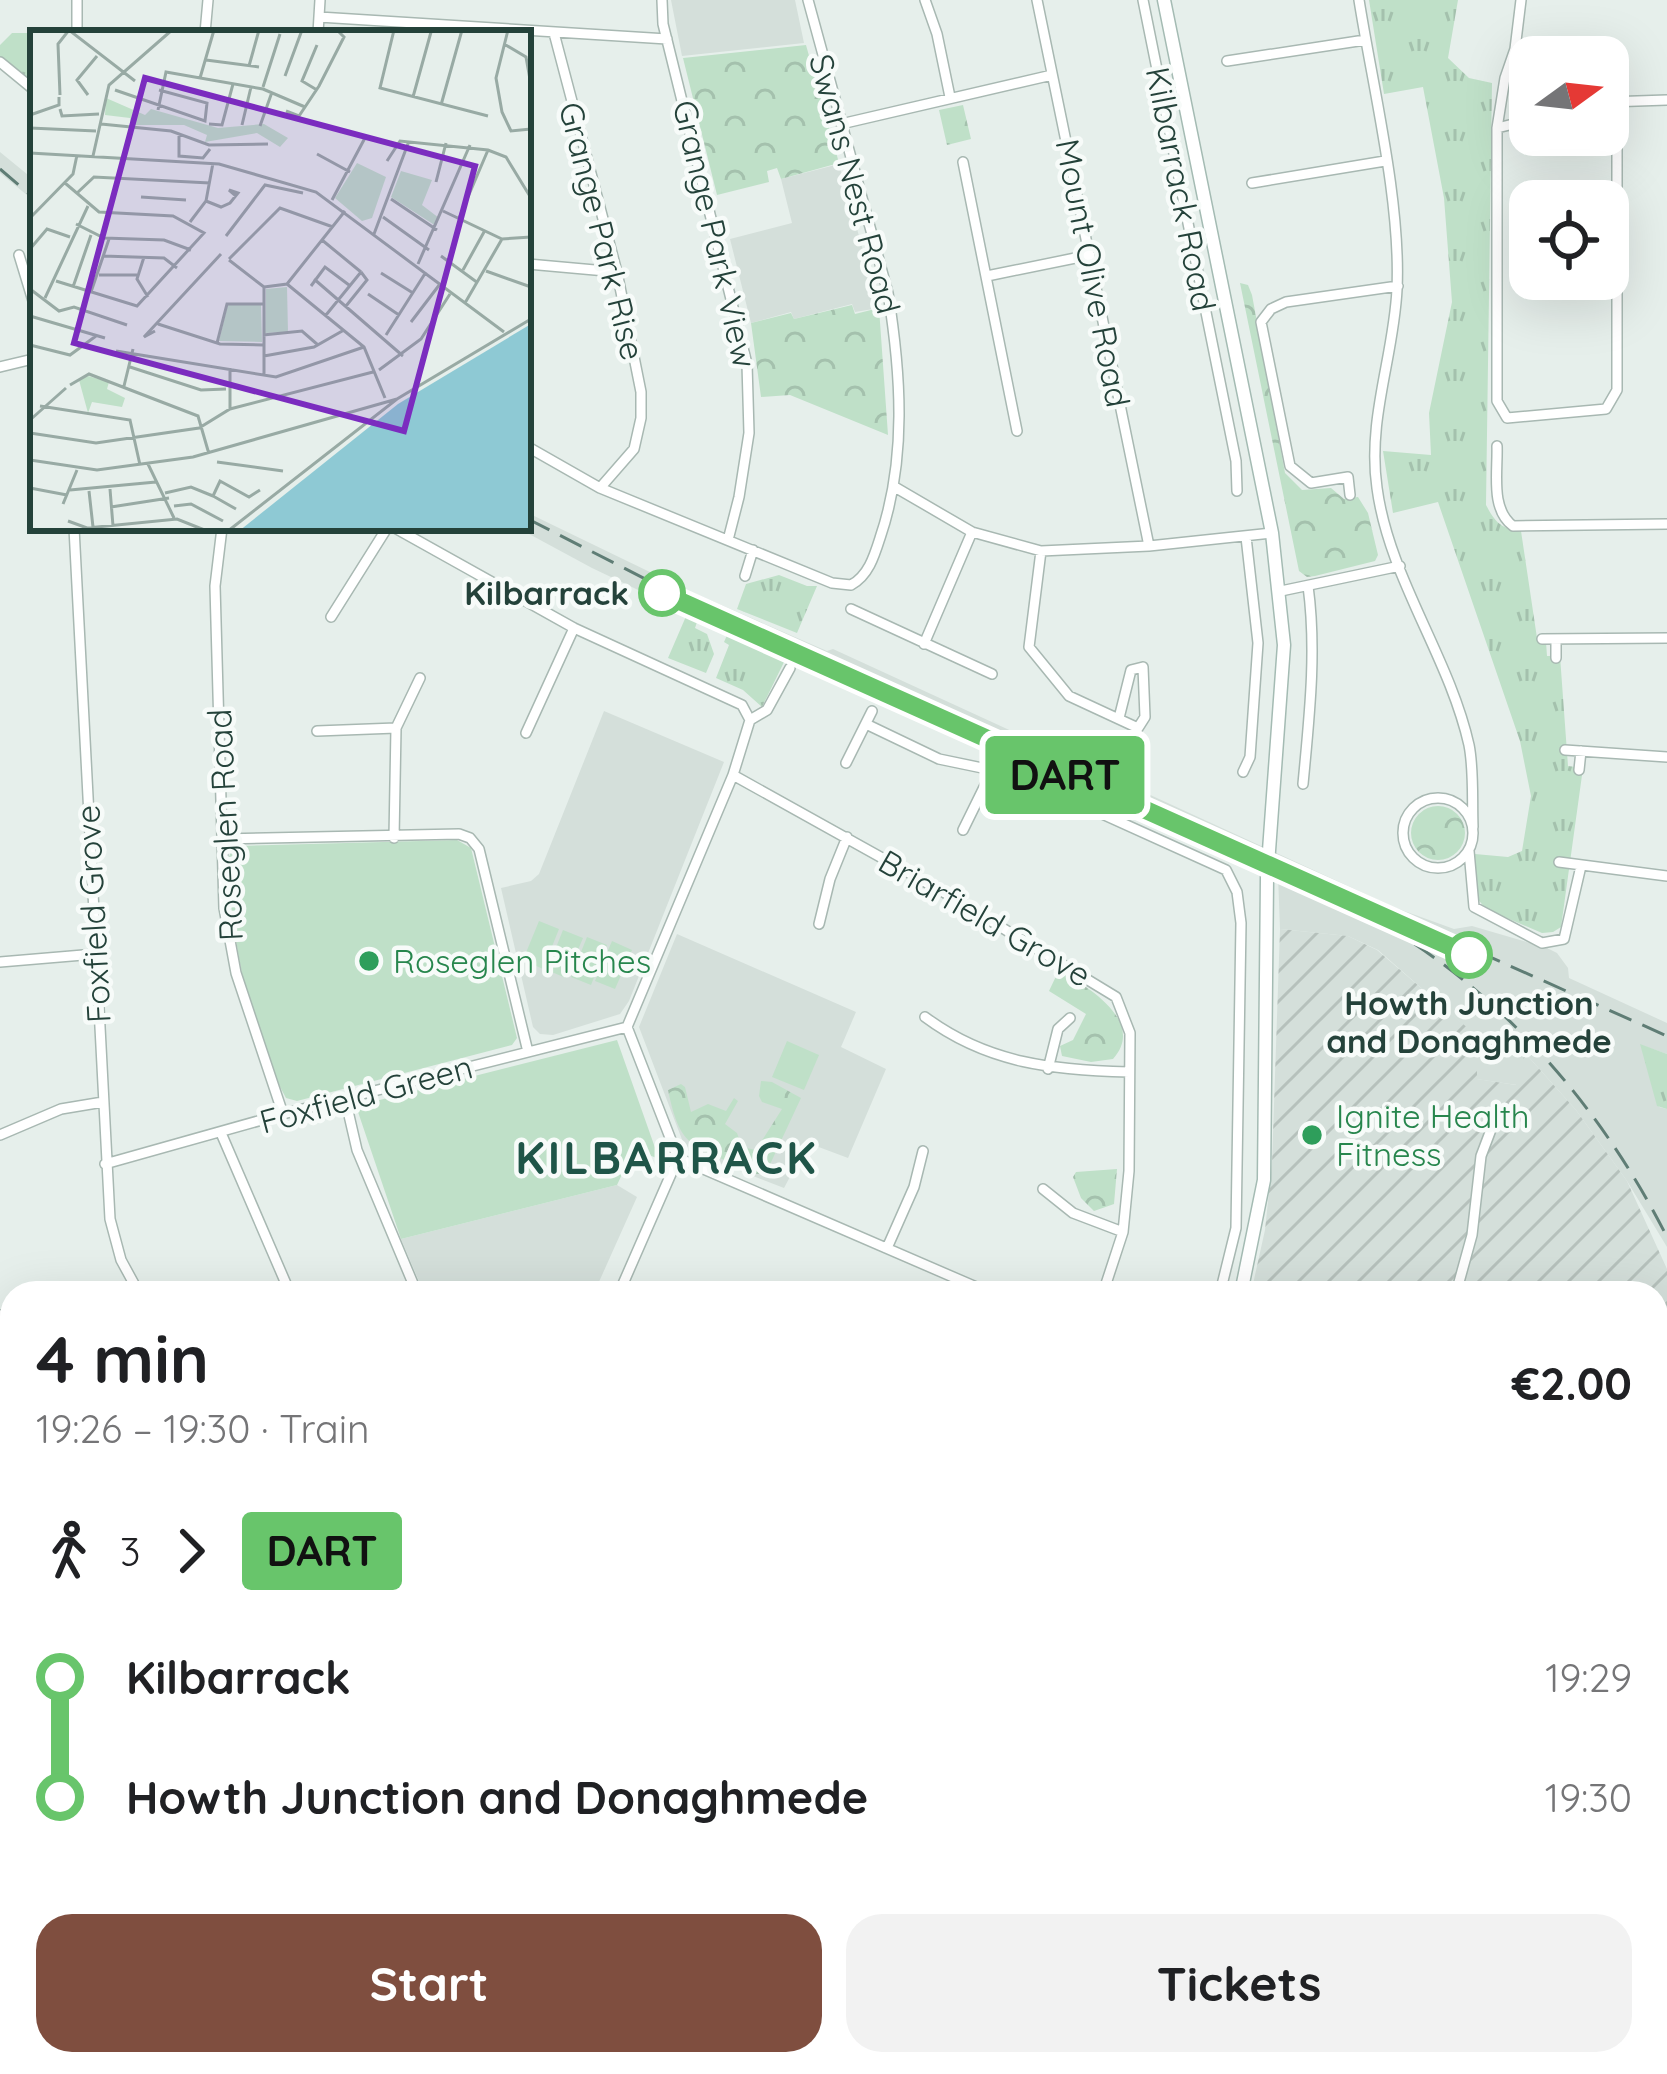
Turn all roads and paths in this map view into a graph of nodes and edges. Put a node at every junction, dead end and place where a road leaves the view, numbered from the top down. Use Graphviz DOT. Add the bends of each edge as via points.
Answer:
graph roads {
  1 [pos="208,0"];
  2 [pos="320,0"];
  3 [pos="662,0"];
  4 [pos="808,0"];
  5 [pos="925,0"];
  6 [pos="1037,0"];
  7 [pos="1143,0"];
  8 [pos="1164,0"];
  9 [pos="1359,0"];
  10 [pos="1521,0"];
  11 [pos="319,17"];
  12 [pos="436,29"];
  13 [pos="206,30"];
  14 [pos="318,30"];
  15 [pos="531,32"];
  16 [pos="554,33"];
  17 [pos="667,39"];
  18 [pos="1366,40"];
  19 [pos="0,62"];
  20 [pos="1227,62"];
  21 [pos="1052,75"];
  22 [pos="30,87"];
  23 [pos="950,97"];
  24 [pos="1667,100"];
  25 [pos="1629,101"];
  26 [pos="841,124"];
  27 [pos="1509,125"];
  28 [pos="1497,128"];
  29 [pos="1613,156"];
  30 [pos="1385,161"];
  31 [pos="963,162"];
  32 [pos="1252,183"];
  33 [pos="19,255"];
  34 [pos="1090,255"];
  35 [pos="531,264"];
  36 [pos="617,272"];
  37 [pos="987,276"];
  38 [pos="1398,286"];
  39 [pos="30,291"];
  40 [pos="30,360"];
  41 [pos="0,367"];
  42 [pos="1240,373"];
  43 [pos="1219,378"];
  44 [pos="1017,431"];
  45 [pos="1497,446"];
  46 [pos="531,449"];
  47 [pos="893,486"];
  48 [pos="600,488"];
  49 [pos="1237,491"];
  50 [pos="1350,495"];
  51 [pos="1667,524"];
  52 [pos="74,531"];
  53 [pos="222,531"];
  54 [pos="389,531"];
  55 [pos="396,531"];
  56 [pos="972,532"];
  57 [pos="1272,533"];
  58 [pos="1246,537"];
  59 [pos="728,540"];
  60 [pos="1149,547"];
  61 [pos="753,550"];
  62 [pos="1041,551"];
  63 [pos="1400,566"];
  64 [pos="745,576"];
  65 [pos="1308,586"];
  66 [pos="1281,592"];
  67 [pos="864,599"];
  68 [pos="331,617"];
  69 [pos="574,628"];
  70 [pos="1667,638"];
  71 [pos="1542,639"];
  72 [pos="1556,640"];
  73 [pos="923,644"];
  74 [pos="987,655"];
  75 [pos="1556,658"];
  76 [pos="790,668"];
  77 [pos="420,678"];
  78 [pos="872,711"];
  79 [pos="1118,718"];
  80 [pos="750,720"];
  81 [pos="866,724"];
  82 [pos="397,728"];
  83 [pos="317,731"];
  84 [pos="526,733"];
  85 [pos="1565,750"];
  86 [pos="1580,751"];
  87 [pos="1667,757"];
  88 [pos="846,763"];
  89 [pos="993,769"];
  90 [pos="1579,770"];
  91 [pos="1243,772"];
  92 [pos="733,775"];
  93 [pos="1303,784"];
  94 [pos="1472,785"];
  95 [pos="1453,801"];
  96 [pos="1473,826"];
  97 [pos="963,830"];
  98 [pos="847,837"];
  99 [pos="394,838"];
  100 [pos="220,839"];
  101 [pos="1469,851"];
  102 [pos="1559,862"];
  103 [pos="1581,866"];
  104 [pos="1667,876"];
  105 [pos="819,924"];
  106 [pos="95,954"];
  107 [pos="0,962"];
  108 [pos="925,1017"];
  109 [pos="1070,1018"];
  110 [pos="627,1027"];
  111 [pos="527,1052"];
  112 [pos="1048,1069"];
  113 [pos="1129,1072"];
  114 [pos="344,1098"];
  115 [pos="103,1102"];
  116 [pos="283,1114"];
  117 [pos="1492,1127"];
  118 [pos="220,1133"];
  119 [pos="0,1135"];
  120 [pos="1240,1146"];
  121 [pos="1265,1146"];
  122 [pos="923,1150"];
  123 [pos="678,1158"];
  124 [pos="105,1164"];
  125 [pos="1043,1189"];
  126 [pos="1123,1232"];
  127 [pos="887,1248"];
  128 [pos="134,1281"];
  129 [pos="285,1281"];
  130 [pos="412,1281"];
  131 [pos="624,1281"];
  132 [pos="963,1281"];
  133 [pos="1107,1281"];
  134 [pos="1223,1281"];
  135 [pos="1244,1281"];
  136 [pos="1459,1281"];
  1 -- 13 [label="street"];
  2 -- 11 [label="street"];
  3 -- 17 [label="street, Grange Park View"];
  4 -- 26 [label="street, Swans Nest Road"];
  5 -- 23 [label="street"];
  6 -- 21 [label="street, Mount Olive Road"];
  7 -- 43 [label="street, Kilbarrack Road"];
  8 -- 42 [label="main road, Kilbarrack Road"];
  9 -- 18 [label="street"];
  10 -- 28 [label="street"];
  11 -- 12 [label="street"];
  11 -- 14 [label="street"];
  15 -- 16 [label="street"];
  16 -- 17 [label="street"];
  16 -- 36 [label="street, Grange Park Rise"];
  17 -- 59 [label="street, Grange Park View" via="747,364 748,433"];
  18 -- 20 [label="street"];
  18 -- 30 [label="street"];
  19 -- 22 [label="street"];
  21 -- 23 [label="street"];
  21 -- 34 [label="street, Mount Olive Road"];
  23 -- 26 [label="street"];
  24 -- 25 [label="street"];
  26 -- 47 [label="street, Swans Nest Road" via="895,339"];
  27 -- 28 [label="street"];
  28 -- 29 [label="street" via="1497,401 1503,414 1519,419 1606,409 1614,400"];
  30 -- 32 [label="street"];
  30 -- 38 [label="street"];
  31 -- 37 [label="street"];
  33 -- 39 [label="street"];
  34 -- 37 [label="street"];
  34 -- 60 [label="street, Mount Olive Road"];
  35 -- 36 [label="street"];
  36 -- 48 [label="street, Grange Park Rise" via="641,418 634,449"];
  37 -- 44 [label="street"];
  38 -- 50 [label="street" via="1286,302 1261,322 1290,466 1311,483 1348,477"];
  38 -- 63 [label="street" via="1375,460 1380,509"];
  40 -- 41 [label="street"];
  42 -- 43 [label="street"];
  42 -- 57 [label="main road, Kilbarrack Road"];
  43 -- 49 [label="street, Kilbarrack Road"];
  45 -- 51 [label="street" via="1498,508 1513,526"];
  46 -- 48 [label="street, Swans Nest Road"];
  47 -- 56 [label="street"];
  47 -- 61 [label="street, Swans Nest Road" via="875,552 850,585"];
  48 -- 59 [label="street, Swans Nest Road"];
  52 -- 106 [label="street, Foxfield Grove"];
  53 -- 100 [label="street, Roseglen Road" via="214,586"];
  54 -- 68 [label="street"];
  55 -- 69 [label="street"];
  56 -- 62 [label="street"];
  56 -- 73 [label="street"];
  57 -- 58 [label="street"];
  57 -- 66 [label="main road, Kilbarrack Road"];
  58 -- 60 [label="street"];
  58 -- 91 [label="street" via="1258,643"];
  59 -- 61 [label="street, Swans Nest Road"];
  60 -- 62 [label="street"];
  61 -- 64 [label="street"];
  62 -- 79 [label="street" via="1029,647 1069,696"];
  63 -- 65 [label="street"];
  63 -- 94 [label="street" via="1459,716"];
  65 -- 66 [label="street"];
  65 -- 93 [label="street"];
  66 -- 121 [label="main road, Kilbarrack Road"];
  67 -- 73 [label="street" via="854,611"];
  69 -- 80 [label="street" via="742,705"];
  69 -- 84 [label="street"];
  70 -- 72 [label="street"];
  71 -- 72 [label="street"];
  72 -- 75 [label="street"];
  73 -- 74 [label="street" via="986,672"];
  76 -- 80 [label="street" via="773,701"];
  77 -- 82 [label="street"];
  78 -- 81 [label="street"];
  79 -- 79 [label="street" via="1142,726 1143,667 1131,670"];
  80 -- 92 [label="street"];
  81 -- 88 [label="street"];
  81 -- 89 [label="street" via="939,759"];
  82 -- 83 [label="street"];
  82 -- 99 [label="street"];
  85 -- 86 [label="street"];
  86 -- 87 [label="street"];
  86 -- 90 [label="street"];
  89 -- 97 [label="street"];
  89 -- 120 [label="street" via="1226,870 1241,923"];
  92 -- 98 [label="street, Briarfield Grove"];
  92 -- 110 [label="street"];
  94 -- 95 [label="street"];
  94 -- 96 [label="street"];
  95 -- 96 [label="street"];
  95 -- 101 [label="street" via="1419,803 1405,821 1405,844 1418,862 1440,868"];
  96 -- 101 [label="street"];
  98 -- 105 [label="street, Briarfield Grove"];
  98 -- 113 [label="street, Briarfield Grove" via="1116,997 1130,1033"];
  99 -- 100 [label="street"];
  99 -- 111 [label="street" via="459,834 475,843"];
  100 -- 116 [label="street, Roseglen Road" via="229,944"];
  101 -- 103 [label="street" via="1474,907 1553,944 1564,939"];
  102 -- 103 [label="street"];
  103 -- 104 [label="street"];
  106 -- 107 [label="street"];
  106 -- 115 [label="street, Foxfield Grove"];
  108 -- 112 [label="street" via="1016,1063"];
  109 -- 112 [label="street, Briarfield Grove" via="1058,1029"];
  110 -- 111 [label="street, Foxfield Green"];
  110 -- 123 [label="street"];
  111 -- 114 [label="street, Foxfield Green"];
  112 -- 113 [label="street"];
  113 -- 126 [label="street, Briarfield Grove"];
  114 -- 116 [label="street, Foxfield Green"];
  114 -- 130 [label="street"];
  115 -- 119 [label="street"];
  115 -- 124 [label="street, Foxfield Grove"];
  116 -- 118 [label="street, Foxfield Green"];
  117 -- 136 [label="street"];
  118 -- 124 [label="street, Foxfield Green"];
  118 -- 129 [label="street"];
  120 -- 121 [label="street"];
  120 -- 134 [label="street" via="1236,1228"];
  121 -- 135 [label="main road, Kilbarrack Road"];
  122 -- 127 [label="street"];
  123 -- 127 [label="street"];
  123 -- 131 [label="street"];
  124 -- 128 [label="street, Foxfield Grove" via="114,1240"];
  125 -- 126 [label="street" via="1072,1213"];
  126 -- 133 [label="street, Briarfield Grove"];
  127 -- 132 [label="street"];
}
